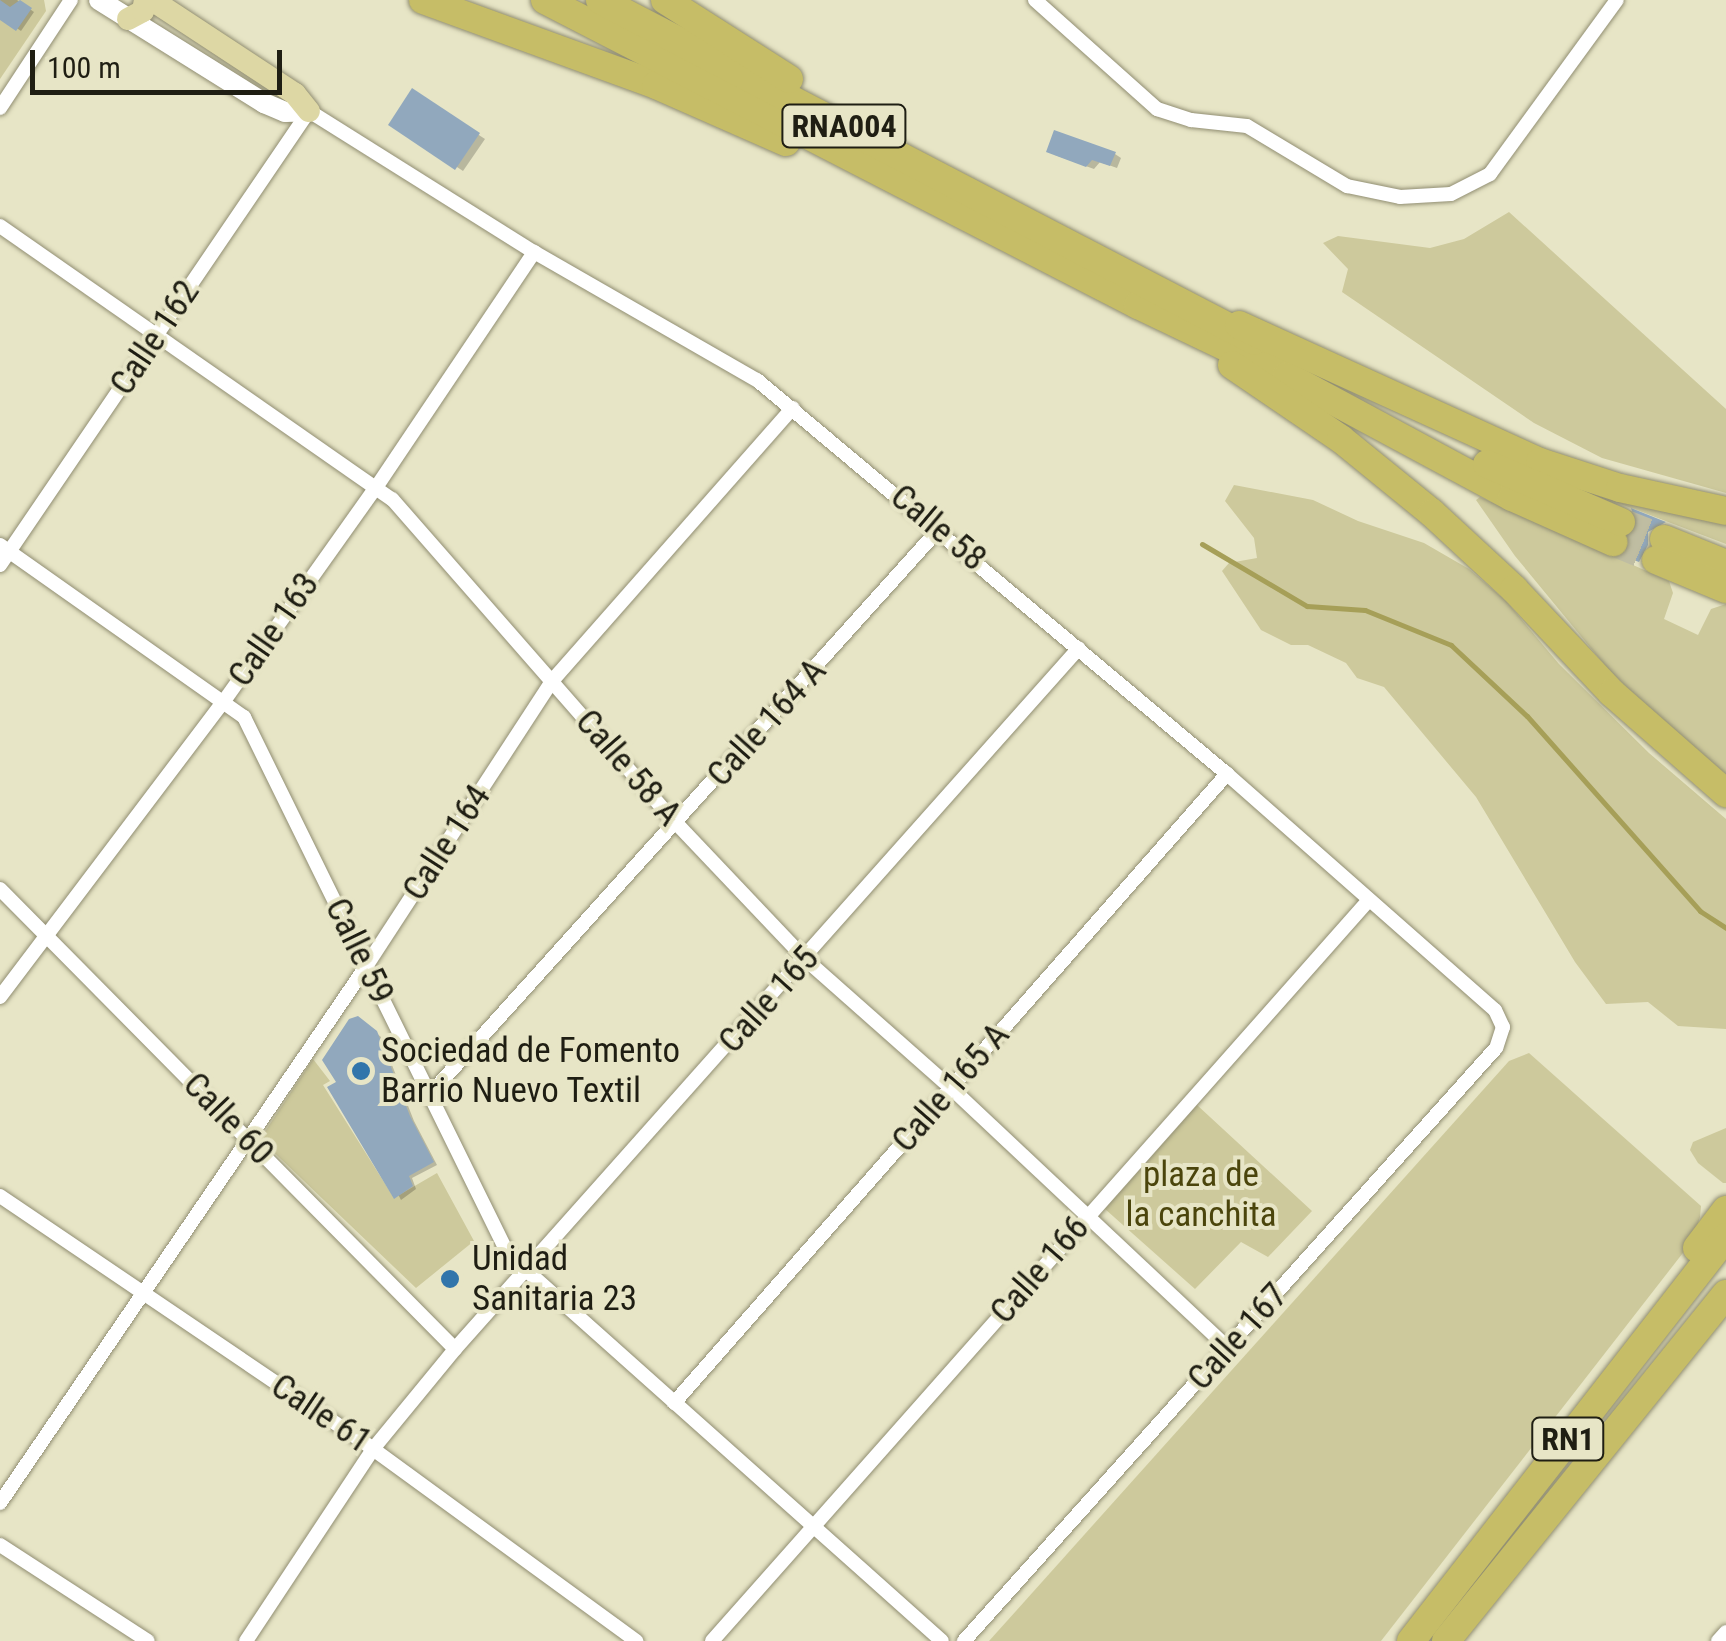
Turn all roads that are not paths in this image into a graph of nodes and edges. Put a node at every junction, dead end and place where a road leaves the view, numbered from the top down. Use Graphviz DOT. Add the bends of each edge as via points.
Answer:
graph roads {
  1 [pos="99,0"];
  2 [pos="148,0"];
  3 [pos="424,0"];
  4 [pos="544,0"];
  5 [pos="600,0"];
  6 [pos="664,0"];
  7 [pos="1034,0"];
  8 [pos="1617,0"];
  9 [pos="72,1"];
  10 [pos="128,19"];
  11 [pos="0,108"];
  12 [pos="309,112"];
  13 [pos="1036,225"];
  14 [pos="0,226"];
  15 [pos="1003,237"];
  16 [pos="534,252"];
  17 [pos="1142,294"];
  18 [pos="157,335"];
  19 [pos="793,408"];
  20 [pos="376,486"];
  21 [pos="1726,511"];
  22 [pos="939,529"];
  23 [pos="1617,532"];
  24 [pos="5,549"];
  25 [pos="1726,564"];
  26 [pos="0,565"];
  27 [pos="1726,590"];
  28 [pos="1080,648"];
  29 [pos="552,682"];
  30 [pos="224,701"];
  31 [pos="1228,774"];
  32 [pos="1726,793"];
  33 [pos="677,824"];
  34 [pos="0,889"];
  35 [pos="1369,900"];
  36 [pos="49,936"];
  37 [pos="805,959"];
  38 [pos="366,968"];
  39 [pos="0,997"];
  40 [pos="1503,1027"];
  41 [pos="951,1088"];
  42 [pos="430,1093"];
  43 [pos="247,1138"];
  44 [pos="0,1196"];
  45 [pos="1726,1210"];
  46 [pos="1088,1216"];
  47 [pos="1726,1237"];
  48 [pos="526,1272"];
  49 [pos="145,1293"];
  50 [pos="1726,1294"];
  51 [pos="1228,1348"];
  52 [pos="455,1350"];
  53 [pos="674,1403"];
  54 [pos="373,1448"];
  55 [pos="0,1503"];
  56 [pos="815,1528"];
  57 [pos="0,1545"];
  58 [pos="1428,1618"];
  59 [pos="1726,1632"];
  60 [pos="1450,1637"];
  61 [pos="148,1641"];
  62 [pos="246,1641"];
  63 [pos="636,1641"];
  64 [pos="712,1641"];
  65 [pos="942,1641"];
  66 [pos="964,1641"];
  67 [pos="1411,1641"];
  68 [pos="1718,1641"];
  1 -- 10 [label="main road"];
  2 -- 10 [label="main road"];
  2 -- 12 [label="main road" via="295,94"];
  3 -- 15 [label="highway" via="656,86"];
  4 -- 15 [label="highway, RNA004"];
  5 -- 13 [label="highway, RNA004"];
  6 -- 13 [label="highway"];
  7 -- 8 [label="street" via="1157,109 1247,126 1348,186 1400,196 1452,194 1490,174"];
  9 -- 11 [label="street"];
  10 -- 12 [label="main road" via="264,103"];
  12 -- 16 [label="street, Calle 58"];
  12 -- 18 [label="street, Calle 162"];
  13 -- 17 [label="highway, RNA004"];
  14 -- 18 [label="street, Calle 58 A"];
  15 -- 17 [label="highway, RNA004"];
  16 -- 19 [label="street, Calle 58" via="724,359"];
  16 -- 20 [label="street, Calle 163"];
  17 -- 21 [label="highway" via="1540,462"];
  17 -- 23 [label="highway" via="1555,518"];
  17 -- 32 [label="highway" via="1387,474 1514,589 1612,693"];
  18 -- 20 [label="street, Calle 58 A"];
  18 -- 24 [label="street, Calle 162"];
  19 -- 22 [label="street, Calle 58"];
  19 -- 29 [label="street, Calle 164"];
  20 -- 29 [label="street, Calle 58 A"];
  20 -- 30 [label="street, Calle 163"];
  22 -- 28 [label="street, Calle 58"];
  22 -- 33 [label="street, Calle 164 A"];
  24 -- 26 [label="street, Calle 162"];
  24 -- 30 [label="street, Calle 59"];
  25 -- 27 [label="highway" via="1660,550"];
  28 -- 31 [label="street, Calle 58"];
  28 -- 37 [label="street, Calle 165"];
  29 -- 33 [label="street, Calle 58 A"];
  29 -- 38 [label="street, Calle 164"];
  30 -- 36 [label="street, Calle 163"];
  30 -- 38 [label="street, Calle 59" via="254,732"];
  31 -- 35 [label="street, Calle 58"];
  31 -- 41 [label="street, Calle 165 A"];
  33 -- 37 [label="street, Calle 58 A"];
  33 -- 42 [label="street, Calle 164 A"];
  34 -- 36 [label="street, Calle 60"];
  35 -- 40 [label="street, Calle 58" via="1494,1010"];
  35 -- 46 [label="street, Calle 166"];
  36 -- 39 [label="street, Calle 163"];
  36 -- 43 [label="street, Calle 60"];
  37 -- 41 [label="street, Calle 58 A"];
  37 -- 48 [label="street, Calle 165"];
  38 -- 42 [label="street, Calle 59"];
  38 -- 43 [label="street, Calle 164"];
  40 -- 51 [label="street, Calle 167" via="1496,1048"];
  41 -- 46 [label="street, Calle 58 A"];
  41 -- 53 [label="street, Calle 165 A"];
  42 -- 48 [label="street, Calle 59" via="501,1242"];
  43 -- 49 [label="street, Calle 164"];
  43 -- 52 [label="street, Calle 60"];
  44 -- 49 [label="street, Calle 61"];
  45 -- 58 [label="highway"];
  46 -- 51 [label="street, Calle 58 A"];
  46 -- 56 [label="street, Calle 166"];
  47 -- 58 [label="highway, RN1"];
  48 -- 52 [label="street, Calle 165"];
  48 -- 53 [label="street, Calle 59"];
  49 -- 54 [label="street, Calle 61"];
  49 -- 55 [label="street, Calle 164"];
  50 -- 60 [label="highway, RN1"];
  51 -- 66 [label="street, Calle 167"];
  52 -- 54 [label="street, Calle 165"];
  53 -- 56 [label="street, Calle 59"];
  54 -- 62 [label="street, Calle 165"];
  54 -- 63 [label="street, Calle 61"];
  56 -- 64 [label="street, Calle 166"];
  56 -- 65 [label="street, Calle 59"];
  57 -- 61 [label="street"];
  58 -- 67 [label="highway, RN1"];
  59 -- 68 [label="street"];
}
